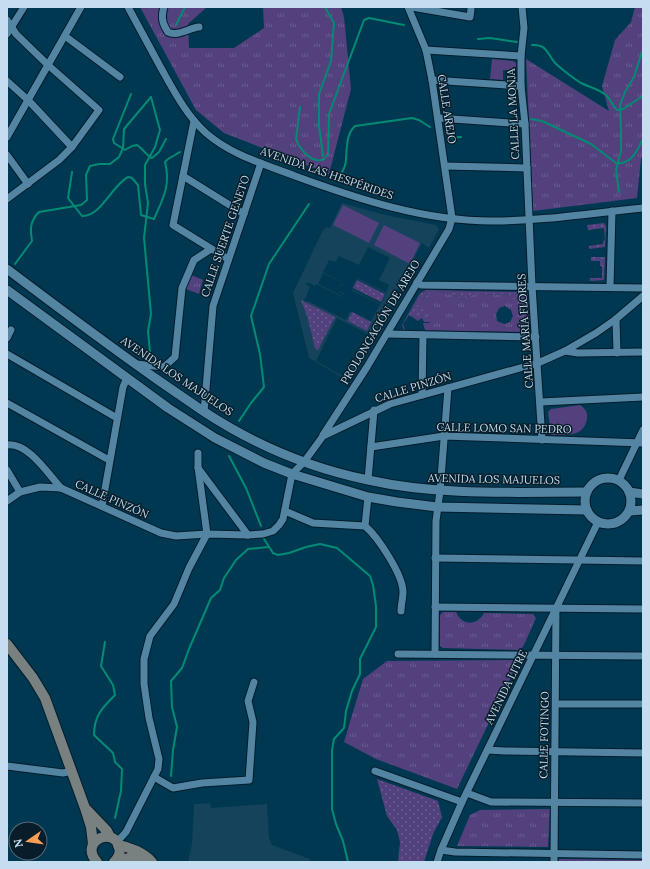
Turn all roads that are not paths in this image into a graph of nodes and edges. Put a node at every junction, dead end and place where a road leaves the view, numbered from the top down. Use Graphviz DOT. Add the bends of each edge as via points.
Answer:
graph roads {
  1 [pos="24,7"];
  2 [pos="72,7"];
  3 [pos="81,7"];
  4 [pos="128,7"];
  5 [pos="164,7"];
  6 [pos="408,7"];
  7 [pos="412,7"];
  8 [pos="471,8"];
  9 [pos="522,11"];
  10 [pos="76,15"];
  11 [pos="7,20"];
  12 [pos="11,27"];
  13 [pos="199,27"];
  14 [pos="7,34"];
  15 [pos="65,36"];
  16 [pos="426,50"];
  17 [pos="521,56"];
  18 [pos="48,65"];
  19 [pos="120,77"];
  20 [pos="432,80"];
  21 [pos="7,81"];
  22 [pos="521,86"];
  23 [pos="28,100"];
  24 [pos="438,118"];
  25 [pos="194,121"];
  26 [pos="525,124"];
  27 [pos="7,137"];
  28 [pos="72,147"];
  29 [pos="7,155"];
  30 [pos="261,163"];
  31 [pos="444,166"];
  32 [pos="527,168"];
  33 [pos="183,176"];
  34 [pos="28,184"];
  35 [pos="7,199"];
  36 [pos="643,208"];
  37 [pos="612,211"];
  38 [pos="244,214"];
  39 [pos="452,218"];
  40 [pos="529,220"];
  41 [pos="211,249"];
  42 [pos="228,259"];
  43 [pos="7,269"];
  44 [pos="417,282"];
  45 [pos="532,286"];
  46 [pos="610,287"];
  47 [pos="643,288"];
  48 [pos="7,290"];
  49 [pos="643,296"];
  50 [pos="616,320"];
  51 [pos="11,330"];
  52 [pos="387,334"];
  53 [pos="422,334"];
  54 [pos="536,337"];
  55 [pos="7,338"];
  56 [pos="565,351"];
  57 [pos="643,352"];
  58 [pos="617,353"];
  59 [pos="7,354"];
  60 [pos="538,363"];
  61 [pos="136,364"];
  62 [pos="127,378"];
  63 [pos="448,388"];
  64 [pos="422,395"];
  65 [pos="643,397"];
  66 [pos="541,402"];
  67 [pos="7,403"];
  68 [pos="374,410"];
  69 [pos="204,412"];
  70 [pos="117,418"];
  71 [pos="643,430"];
  72 [pos="323,436"];
  73 [pos="444,436"];
  74 [pos="542,440"];
  75 [pos="640,443"];
  76 [pos="7,445"];
  77 [pos="371,447"];
  78 [pos="198,453"];
  79 [pos="109,460"];
  80 [pos="304,462"];
  81 [pos="198,467"];
  82 [pos="7,470"];
  83 [pos="292,474"];
  84 [pos="368,480"];
  85 [pos="619,480"];
  86 [pos="61,488"];
  87 [pos="440,491"];
  88 [pos="20,492"];
  89 [pos="587,492"];
  90 [pos="629,492"];
  91 [pos="643,494"];
  92 [pos="368,497"];
  93 [pos="7,501"];
  94 [pos="102,506"];
  95 [pos="437,507"];
  96 [pos="587,510"];
  97 [pos="643,510"];
  98 [pos="285,511"];
  99 [pos="630,511"];
  100 [pos="598,522"];
  101 [pos="365,526"];
  102 [pos="207,534"];
  103 [pos="248,535"];
  104 [pos="436,558"];
  105 [pos="580,560"];
  106 [pos="643,560"];
  107 [pos="435,607"];
  108 [pos="556,608"];
  109 [pos="643,609"];
  110 [pos="401,611"];
  111 [pos="7,644"];
  112 [pos="398,654"];
  113 [pos="435,654"];
  114 [pos="534,655"];
  115 [pos="556,656"];
  116 [pos="643,656"];
  117 [pos="254,682"];
  118 [pos="556,704"];
  119 [pos="643,704"];
  120 [pos="488,750"];
  121 [pos="555,751"];
  122 [pos="643,753"];
  123 [pos="7,766"];
  124 [pos="72,771"];
  125 [pos="375,771"];
  126 [pos="154,777"];
  127 [pos="467,793"];
  128 [pos="462,802"];
  129 [pos="555,802"];
  130 [pos="643,803"];
  131 [pos="85,808"];
  132 [pos="115,841"];
  133 [pos="93,844"];
  134 [pos="440,850"];
  135 [pos="554,854"];
  136 [pos="643,854"];
  137 [pos="149,859"];
  138 [pos="97,862"];
  139 [pos="115,862"];
  140 [pos="437,862"];
  141 [pos="554,862"];
  1 -- 12 [label="street"];
  2 -- 10 [label="street"];
  3 -- 10 [label="street"];
  4 -- 25 [label="street, AVENIDA LAS HESPÉRIDES" via="180,103"];
  5 -- 13 [label="street" via="162,17 168,32 176,34"];
  6 -- 16 [label="street, CALLE AREJO"];
  7 -- 8 [label="street" via="470,17"];
  9 -- 17 [label="street, CALLE LA MONJA" via="524,28"];
  10 -- 15 [label="street"];
  11 -- 12 [label="street"];
  12 -- 14 [label="street"];
  12 -- 18 [label="street"];
  15 -- 18 [label="street"];
  15 -- 19 [label="street"];
  16 -- 17 [label="street"];
  16 -- 20 [label="street, CALLE AREJO"];
  17 -- 22 [label="street, CALLE LA MONJA"];
  18 -- 23 [label="street"];
  18 -- 28 [label="street" via="99,110"];
  20 -- 22 [label="street"];
  20 -- 24 [label="street, CALLE AREJO"];
  21 -- 23 [label="street"];
  22 -- 26 [label="street, CALLE LA MONJA"];
  23 -- 27 [label="street"];
  23 -- 28 [label="street"];
  24 -- 26 [label="street"];
  24 -- 31 [label="street, CALLE AREJO"];
  25 -- 30 [label="street, AVENIDA LAS HESPÉRIDES" via="225,147"];
  25 -- 33 [label="street"];
  26 -- 32 [label="street, CALLE LA MONJA"];
  28 -- 34 [label="street"];
  29 -- 34 [label="street"];
  30 -- 38 [label="street, CALLE SUERTE GENETO"];
  30 -- 39 [label="street, AVENIDA LAS HESPÉRIDES" via="373,203"];
  31 -- 32 [label="street"];
  31 -- 39 [label="street, CALLE AREJO"];
  32 -- 40 [label="street, CALLE LA MONJA"];
  33 -- 38 [label="street"];
  33 -- 41 [label="street" via="173,225"];
  34 -- 35 [label="street"];
  36 -- 37 [label="street, AVENIDA LAS HESPÉRIDES"];
  37 -- 40 [label="street, AVENIDA LAS HESPÉRIDES"];
  37 -- 46 [label="street"];
  38 -- 42 [label="street, CALLE SUERTE GENETO"];
  39 -- 40 [label="street, AVENIDA LAS HESPÉRIDES"];
  39 -- 44 [label="street, PROLONGACIÓN DE AREJO" via="449,229"];
  40 -- 45 [label="street, CALLE MARÍA FLORES"];
  41 -- 42 [label="street"];
  41 -- 61 [label="street" via="194,260 182,288 175,357 164,368"];
  42 -- 69 [label="street, CALLE SUERTE GENETO" via="213,306"];
  43 -- 61 [label="street, AVENIDA LOS MAJUELOS"];
  44 -- 45 [label="street" via="421,285"];
  44 -- 52 [label="street, PROLONGACIÓN DE AREJO"];
  45 -- 46 [label="street"];
  45 -- 54 [label="street, CALLE MARÍA FLORES"];
  46 -- 47 [label="street"];
  48 -- 62 [label="street"];
  49 -- 50 [label="street, CALLE PINZÓN"];
  50 -- 56 [label="street, CALLE PINZÓN"];
  50 -- 58 [label="street"];
  51 -- 55 [label="street"];
  52 -- 53 [label="street"];
  52 -- 72 [label="street, PROLONGACIÓN DE AREJO"];
  53 -- 54 [label="street"];
  53 -- 64 [label="street"];
  54 -- 60 [label="street, CALLE MARÍA FLORES"];
  56 -- 58 [label="street"];
  56 -- 60 [label="street, CALLE PINZÓN"];
  57 -- 58 [label="street"];
  59 -- 70 [label="street"];
  60 -- 63 [label="street, CALLE PINZÓN"];
  60 -- 66 [label="street, CALLE MARÍA FLORES"];
  61 -- 62 [label="street"];
  61 -- 69 [label="street, AVENIDA LOS MAJUELOS"];
  62 -- 70 [label="street"];
  62 -- 83 [label="street" via="215,438"];
  63 -- 64 [label="street, CALLE PINZÓN"];
  63 -- 73 [label="street"];
  64 -- 68 [label="street, CALLE PINZÓN"];
  65 -- 66 [label="street"];
  66 -- 74 [label="street, CALLE MARÍA FLORES"];
  67 -- 79 [label="street"];
  68 -- 72 [label="street, CALLE PINZÓN"];
  68 -- 77 [label="street"];
  69 -- 80 [label="street, AVENIDA LOS MAJUELOS"];
  70 -- 79 [label="street"];
  71 -- 75 [label="street"];
  72 -- 80 [label="street, CALLE PINZÓN"];
  73 -- 74 [label="street, CALLE LOMO SAN PEDRO"];
  73 -- 77 [label="street, CALLE LOMO SAN PEDRO"];
  73 -- 87 [label="street"];
  74 -- 75 [label="street, CALLE LOMO SAN PEDRO"];
  75 -- 85 [label="street"];
  76 -- 86 [label="street" via="13,444 26,450"];
  77 -- 84 [label="street"];
  78 -- 81 [label="street"];
  79 -- 94 [label="street"];
  80 -- 83 [label="street, CALLE PINZÓN"];
  80 -- 84 [label="street, AVENIDA LOS MAJUELOS"];
  81 -- 102 [label="street"];
  81 -- 103 [label="street"];
  82 -- 88 [label="street"];
  83 -- 92 [label="street"];
  83 -- 98 [label="street, CALLE PINZÓN"];
  84 -- 87 [label="street, AVENIDA LOS MAJUELOS"];
  85 -- 89 [label="street" via="607,478 598,481 590,486"];
  85 -- 90 [label="street"];
  86 -- 88 [label="street, CALLE PINZÓN" via="40,487"];
  86 -- 94 [label="street, CALLE PINZÓN"];
  87 -- 89 [label="street, AVENIDA LOS MAJUELOS"];
  87 -- 95 [label="street"];
  88 -- 93 [label="street, CALLE PINZÓN"];
  89 -- 96 [label="street"];
  90 -- 91 [label="street"];
  90 -- 99 [label="street"];
  92 -- 95 [label="street"];
  92 -- 101 [label="street"];
  94 -- 102 [label="street, CALLE PINZÓN" via="161,533 176,536"];
  95 -- 96 [label="street"];
  95 -- 104 [label="street"];
  96 -- 100 [label="street"];
  97 -- 99 [label="street"];
  98 -- 101 [label="street" via="312,523"];
  98 -- 103 [label="street, CALLE PINZÓN" via="276,529 263,534"];
  99 -- 100 [label="street" via="619,522 608,525"];
  100 -- 105 [label="street, AVENIDA LITRE"];
  101 -- 110 [label="street" via="382,544 400,580 403,592"];
  102 -- 103 [label="street, CALLE PINZÓN"];
  102 -- 126 [label="street" via="174,604 150,636 144,659 144,684 149,718 159,759"];
  104 -- 105 [label="street"];
  104 -- 107 [label="street"];
  105 -- 106 [label="street"];
  105 -- 108 [label="street, AVENIDA LITRE"];
  107 -- 108 [label="street"];
  107 -- 113 [label="street"];
  108 -- 109 [label="street"];
  108 -- 114 [label="street, AVENIDA LITRE"];
  108 -- 115 [label="street, CALLE FOTINGO"];
  111 -- 124 [label="main road" via="40,688"];
  112 -- 113 [label="street"];
  113 -- 114 [label="street"];
  114 -- 115 [label="street"];
  114 -- 120 [label="street, AVENIDA LITRE"];
  115 -- 116 [label="street"];
  115 -- 118 [label="street, CALLE FOTINGO"];
  117 -- 126 [label="street" via="248,701 253,722 249,780 173,788"];
  118 -- 119 [label="street"];
  118 -- 121 [label="street, CALLE FOTINGO"];
  120 -- 121 [label="street"];
  120 -- 127 [label="street, AVENIDA LITRE"];
  121 -- 122 [label="street"];
  121 -- 129 [label="street, CALLE FOTINGO"];
  123 -- 124 [label="street" via="63,773"];
  124 -- 131 [label="main road"];
  125 -- 128 [label="street"];
  126 -- 132 [label="street" via="126,832"];
  127 -- 128 [label="street, AVENIDA LITRE"];
  127 -- 129 [label="street" via="491,802"];
  128 -- 134 [label="street, AVENIDA LITRE"];
  129 -- 130 [label="street"];
  129 -- 135 [label="street, CALLE FOTINGO"];
  131 -- 132 [label="main road"];
  131 -- 133 [label="main road" via="92,827"];
  132 -- 133 [label="main road" via="104,837"];
  132 -- 137 [label="main road"];
  132 -- 139 [label="main road" via="120,853"];
  133 -- 138 [label="main road" via="92,854"];
  134 -- 135 [label="street"];
  134 -- 140 [label="street, AVENIDA LITRE"];
  135 -- 136 [label="street"];
  135 -- 141 [label="street, CALLE FOTINGO"];
  137 -- 139 [label="main road" via="132,857"];
}
